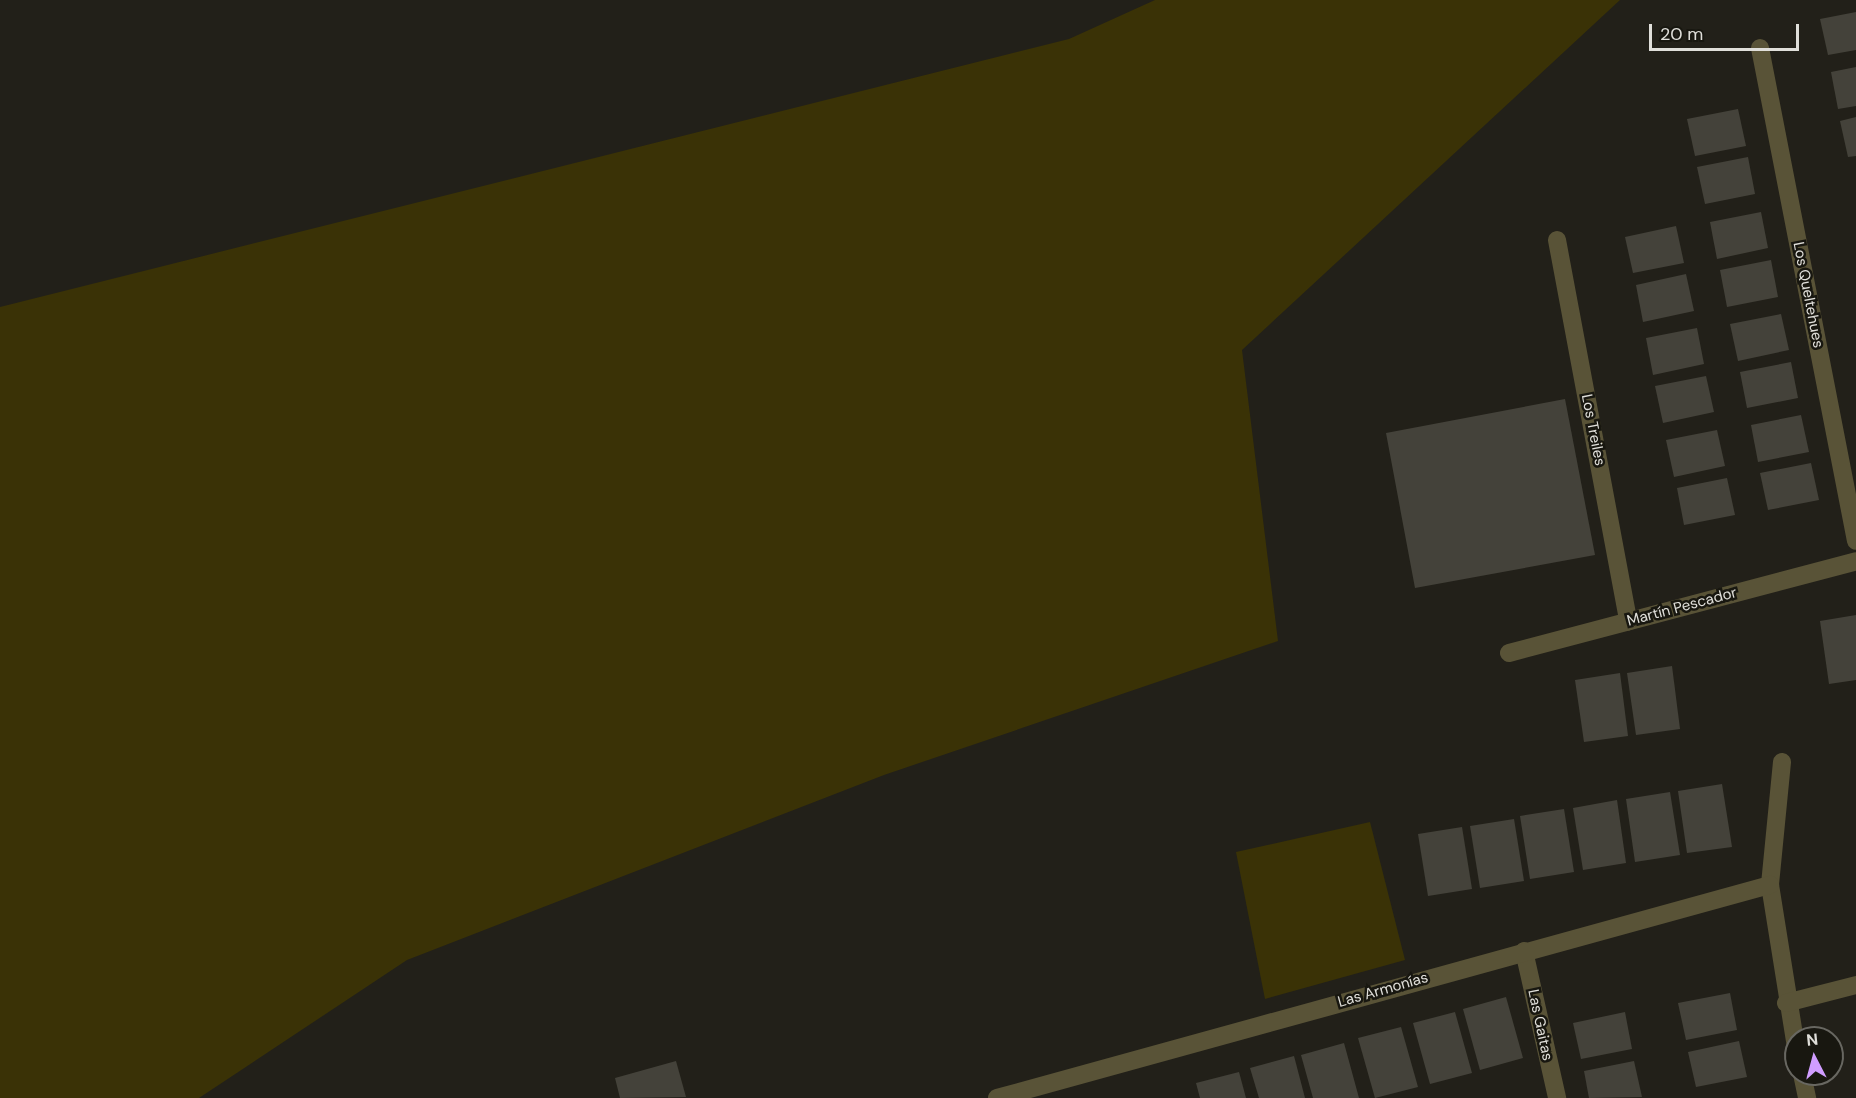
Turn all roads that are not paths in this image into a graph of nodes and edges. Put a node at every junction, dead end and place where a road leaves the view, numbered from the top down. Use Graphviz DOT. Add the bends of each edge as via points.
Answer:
graph roads {
  1 [pos="1760,48"];
  2 [pos="1557,240"];
  3 [pos="1856,541"];
  4 [pos="1856,561"];
  5 [pos="1628,621"];
  6 [pos="1509,652"];
  7 [pos="1782,762"];
  8 [pos="1770,885"];
  9 [pos="1524,951"];
  10 [pos="1856,985"];
  11 [pos="1786,1003"];
  12 [pos="1791,1026"];
  13 [pos="997,1098"];
  14 [pos="1557,1098"];
  1 -- 3 [label="street, Los Queltehues"];
  2 -- 5 [label="street, Los Treiles"];
  4 -- 5 [label="street, Martín Pescador"];
  5 -- 6 [label="street, Martín Pescador"];
  7 -- 8 [label="street"];
  8 -- 9 [label="street, Las Armonías"];
  8 -- 11 [label="street"];
  9 -- 13 [label="street, Las Armonías"];
  9 -- 14 [label="street, Las Gaitas"];
  10 -- 11 [label="street"];
  11 -- 12 [label="street"];
}
